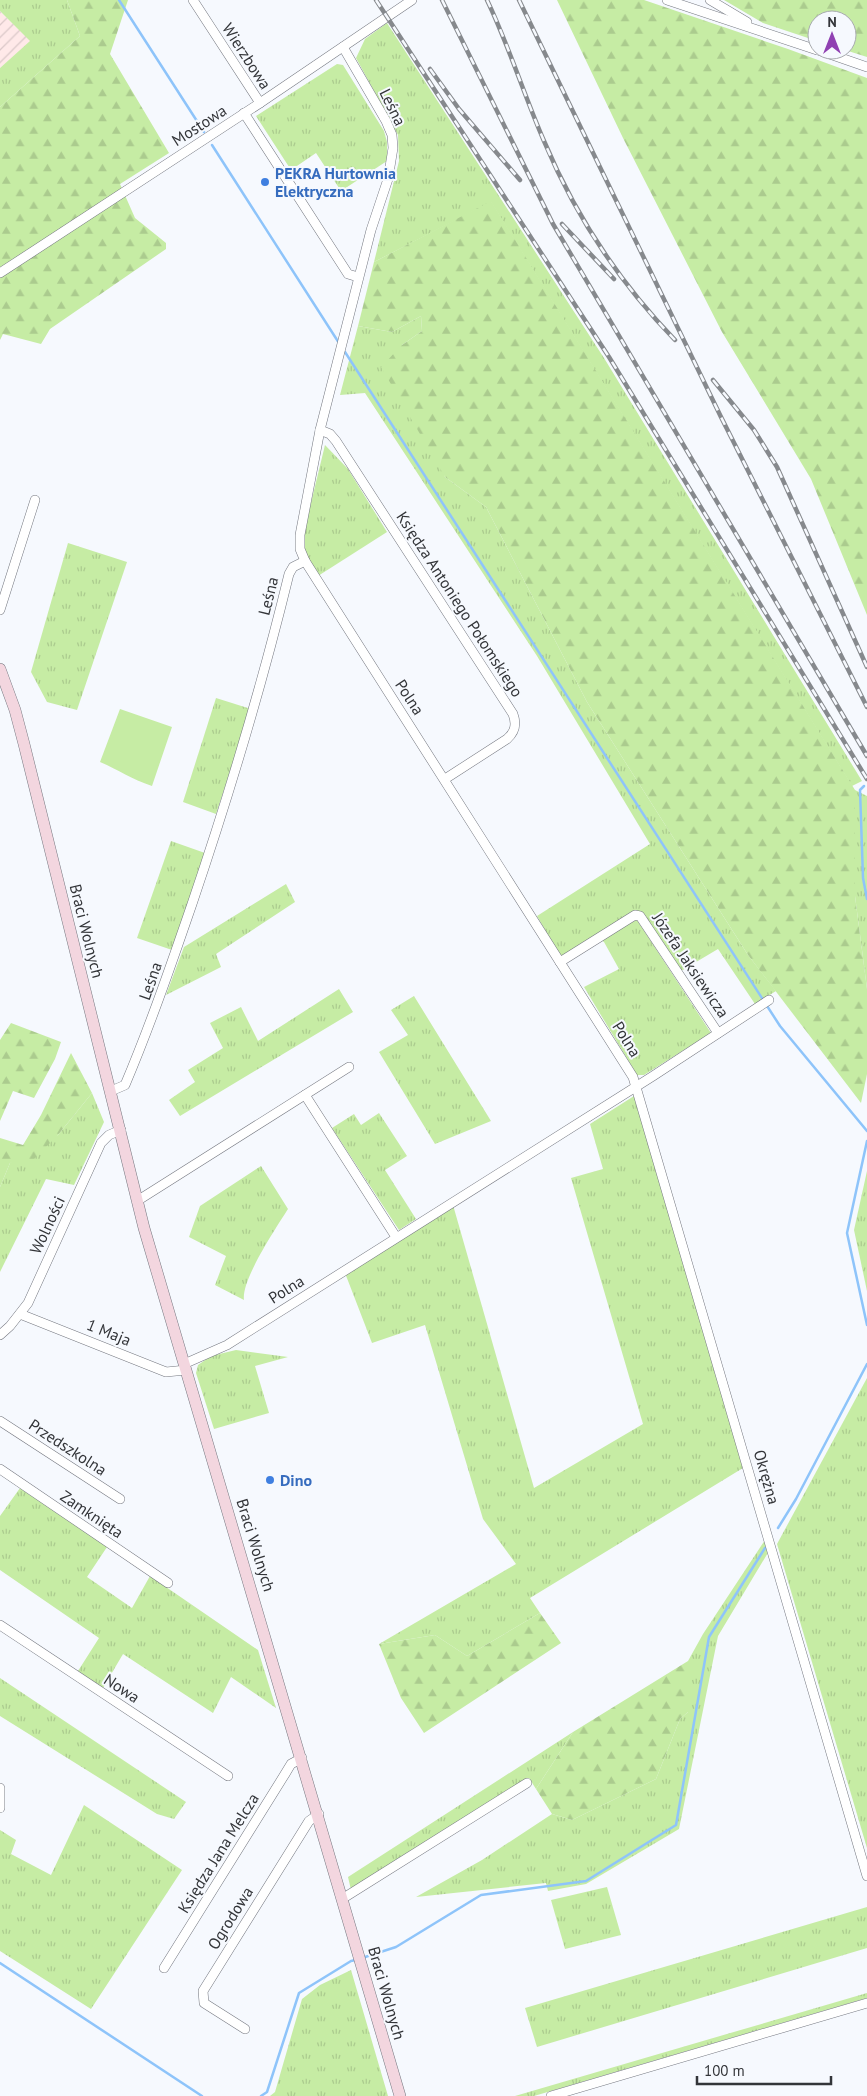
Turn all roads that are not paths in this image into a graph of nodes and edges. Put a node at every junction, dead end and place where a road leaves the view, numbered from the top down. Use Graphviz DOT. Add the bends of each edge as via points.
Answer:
graph roads {
  1 [pos="193,0"];
  2 [pos="412,0"];
  3 [pos="667,0"];
  4 [pos="710,0"];
  5 [pos="760,30"];
  6 [pos="807,46"];
  7 [pos="343,47"];
  8 [pos="846,60"];
  9 [pos="867,67"];
  10 [pos="260,103"];
  11 [pos="244,113"];
  12 [pos="0,272"];
  13 [pos="358,277"];
  14 [pos="320,430"];
  15 [pos="35,500"];
  16 [pos="305,561"];
  17 [pos="0,610"];
  18 [pos="0,669"];
  19 [pos="445,779"];
  20 [pos="560,962"];
  21 [pos="766,1002"];
  22 [pos="718,1033"];
  23 [pos="348,1068"];
  24 [pos="637,1086"];
  25 [pos="111,1091"];
  26 [pos="305,1095"];
  27 [pos="121,1130"];
  28 [pos="137,1201"];
  29 [pos="396,1238"];
  30 [pos="20,1314"];
  31 [pos="0,1335"];
  32 [pos="185,1367"];
  33 [pos="0,1421"];
  34 [pos="0,1469"];
  35 [pos="120,1499"];
  36 [pos="168,1583"];
  37 [pos="0,1625"];
  38 [pos="302,1758"];
  39 [pos="228,1776"];
  40 [pos="527,1782"];
  41 [pos="0,1788"];
  42 [pos="0,1808"];
  43 [pos="318,1814"];
  44 [pos="867,1876"];
  45 [pos="342,1899"];
  46 [pos="164,1968"];
  47 [pos="867,2003"];
  48 [pos="245,2029"];
  49 [pos="400,2096"];
  50 [pos="551,2096"];
  1 -- 10 [label="street, Wierzbowa"];
  2 -- 7 [label="street, Mostowa"];
  3 -- 5 [label="street"];
  4 -- 5 [label="street"];
  5 -- 6 [label="street"];
  7 -- 10 [label="street, Mostowa"];
  7 -- 13 [label="street, Leśna" via="386,121 393,148 388,179"];
  8 -- 9 [label="street"];
  10 -- 11 [label="street, Mostowa"];
  11 -- 12 [label="street, Mostowa"];
  11 -- 13 [label="street" via="348,274"];
  13 -- 14 [label="street, Leśna"];
  14 -- 16 [label="street, Leśna" via="300,535 300,549"];
  14 -- 19 [label="street, Księdza Antoniego Połomskiego" via="336,441 516,721 507,740"];
  15 -- 17 [label="street"];
  16 -- 19 [label="street, Polna"];
  16 -- 25 [label="street, Leśna" via="293,567 289,574 247,735 162,992 125,1085"];
  18 -- 25 [label="main road, Braci Wolnych" via="22,736"];
  19 -- 20 [label="street, Polna"];
  20 -- 22 [label="street, Józefa Jaksiewicza" via="635,915 640,916"];
  20 -- 24 [label="street, Polna"];
  21 -- 22 [label="street"];
  22 -- 24 [label="street"];
  23 -- 26 [label="street"];
  24 -- 29 [label="street, Polna"];
  24 -- 44 [label="street, Okrężna"];
  25 -- 27 [label="main road, Braci Wolnych"];
  26 -- 28 [label="street"];
  26 -- 29 [label="street"];
  27 -- 28 [label="main road, Braci Wolnych"];
  27 -- 30 [label="street, Wolności" via="108,1135 101,1143 28,1303"];
  28 -- 32 [label="main road, Braci Wolnych"];
  29 -- 32 [label="street, Polna" via="228,1344"];
  30 -- 31 [label="street, Wolności"];
  30 -- 32 [label="street, 1 Maja" via="166,1372"];
  32 -- 38 [label="main road, Braci Wolnych"];
  33 -- 35 [label="street, Przedszkolna"];
  34 -- 36 [label="street, Zamknięta"];
  37 -- 39 [label="street, Nowa"];
  38 -- 43 [label="main road, Braci Wolnych"];
  38 -- 46 [label="street, Księdza Jana Melcza" via="291,1764"];
  40 -- 45 [label="street"];
  41 -- 42 [label="street"];
  43 -- 45 [label="main road, Braci Wolnych"];
  43 -- 48 [label="street, Ogrodowa" via="308,1821 203,1991 204,2003"];
  45 -- 49 [label="main road, Braci Wolnych"];
  47 -- 50 [label="street"];
}
